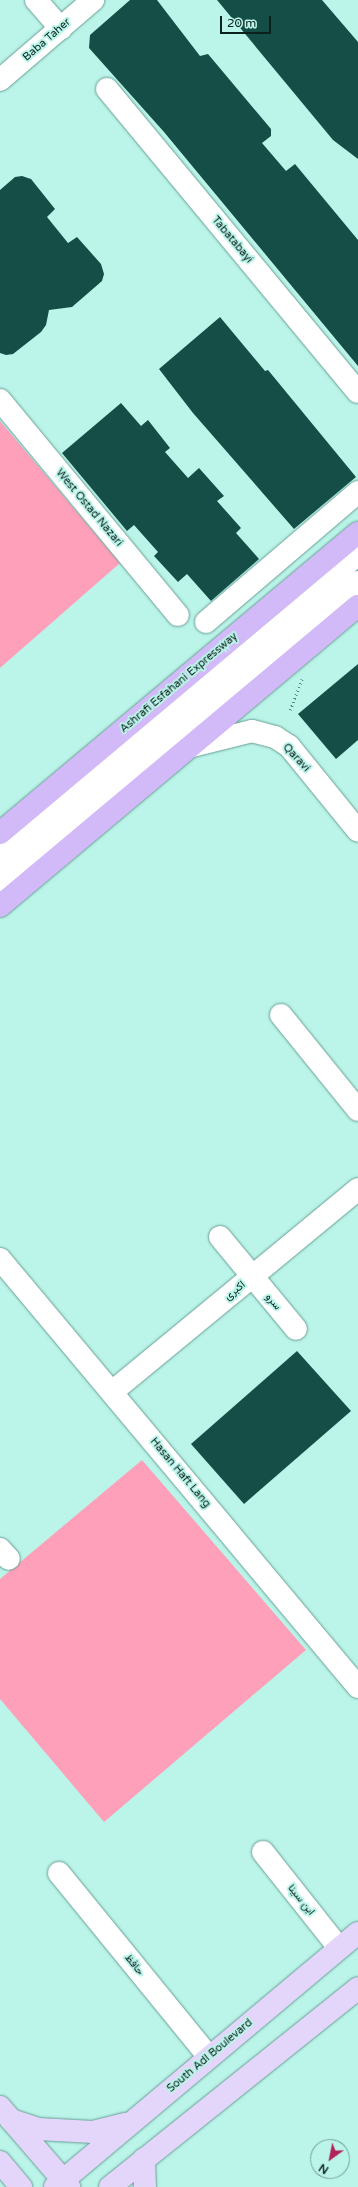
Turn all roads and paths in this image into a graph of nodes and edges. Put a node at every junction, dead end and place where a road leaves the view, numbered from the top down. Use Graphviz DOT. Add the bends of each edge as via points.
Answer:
graph roads {
  1 [pos="36,0"];
  2 [pos="93,0"];
  3 [pos="60,29"];
  4 [pos="0,80"];
  5 [pos="107,89"];
  6 [pos="358,392"];
  7 [pos="0,400"];
  8 [pos="358,492"];
  9 [pos="358,533"];
  10 [pos="358,554"];
  11 [pos="358,582"];
  12 [pos="358,606"];
  13 [pos="178,615"];
  14 [pos="206,622"];
  15 [pos="188,748"];
  16 [pos="358,831"];
  17 [pos="0,833"];
  18 [pos="0,859"];
  19 [pos="0,884"];
  20 [pos="0,906"];
  21 [pos="281,1015"];
  22 [pos="358,1110"];
  23 [pos="358,1189"];
  24 [pos="220,1238"];
  25 [pos="0,1259"];
  26 [pos="252,1276"];
  27 [pos="296,1329"];
  28 [pos="112,1392"];
  29 [pos="358,1687"];
  30 [pos="263,1852"];
  31 [pos="59,1873"];
  32 [pos="358,1933"];
  33 [pos="339,1948"];
  34 [pos="357,1991"];
  35 [pos="209,2057"];
  36 [pos="6,2113"];
  37 [pos="131,2122"];
  38 [pos="144,2158"];
  39 [pos="0,2162"];
  40 [pos="62,2185"];
  41 [pos="21,2187"];
  42 [pos="110,2187"];
  43 [pos="145,2187"];
  1 -- 3 [label="street"];
  2 -- 3 [label="street, Baba Taher"];
  3 -- 4 [label="street, Baba Taher"];
  5 -- 6 [label="street, Tabatabayi"];
  7 -- 13 [label="street, West Ostad Nazari"];
  8 -- 14 [label="street"];
  9 -- 17 [label="highway, Ashrafi Esfahani Expressway"];
  10 -- 18 [label="street"];
  11 -- 19 [label="street"];
  12 -- 15 [label="highway"];
  15 -- 16 [label="street, Qaravi" via="252,731 268,734 289,746"];
  15 -- 20 [label="highway"];
  21 -- 22 [label="street"];
  23 -- 26 [label="street, اکبری"];
  24 -- 26 [label="street, سرو"];
  25 -- 28 [label="street, Hasan Haft Lang"];
  26 -- 27 [label="street, سرو"];
  26 -- 28 [label="street, اکبری"];
  28 -- 29 [label="street, Hasan Haft Lang"];
  30 -- 33 [label="street, ابن سینا"];
  31 -- 35 [label="street, حافظ"];
  32 -- 33 [label="main road, South Adl Boulevard"];
  33 -- 35 [label="main road, South Adl Boulevard"];
  34 -- 38 [label="main road"];
  35 -- 37 [label="main road, South Adl Boulevard"];
  36 -- 37 [label="main road" via="38,2128 93,2132"];
  36 -- 40 [label="main road"];
  37 -- 40 [label="main road, South Adl Boulevard"];
  38 -- 42 [label="main road"];
  38 -- 43 [label="main road"];
  39 -- 41 [label="main road"];
}
